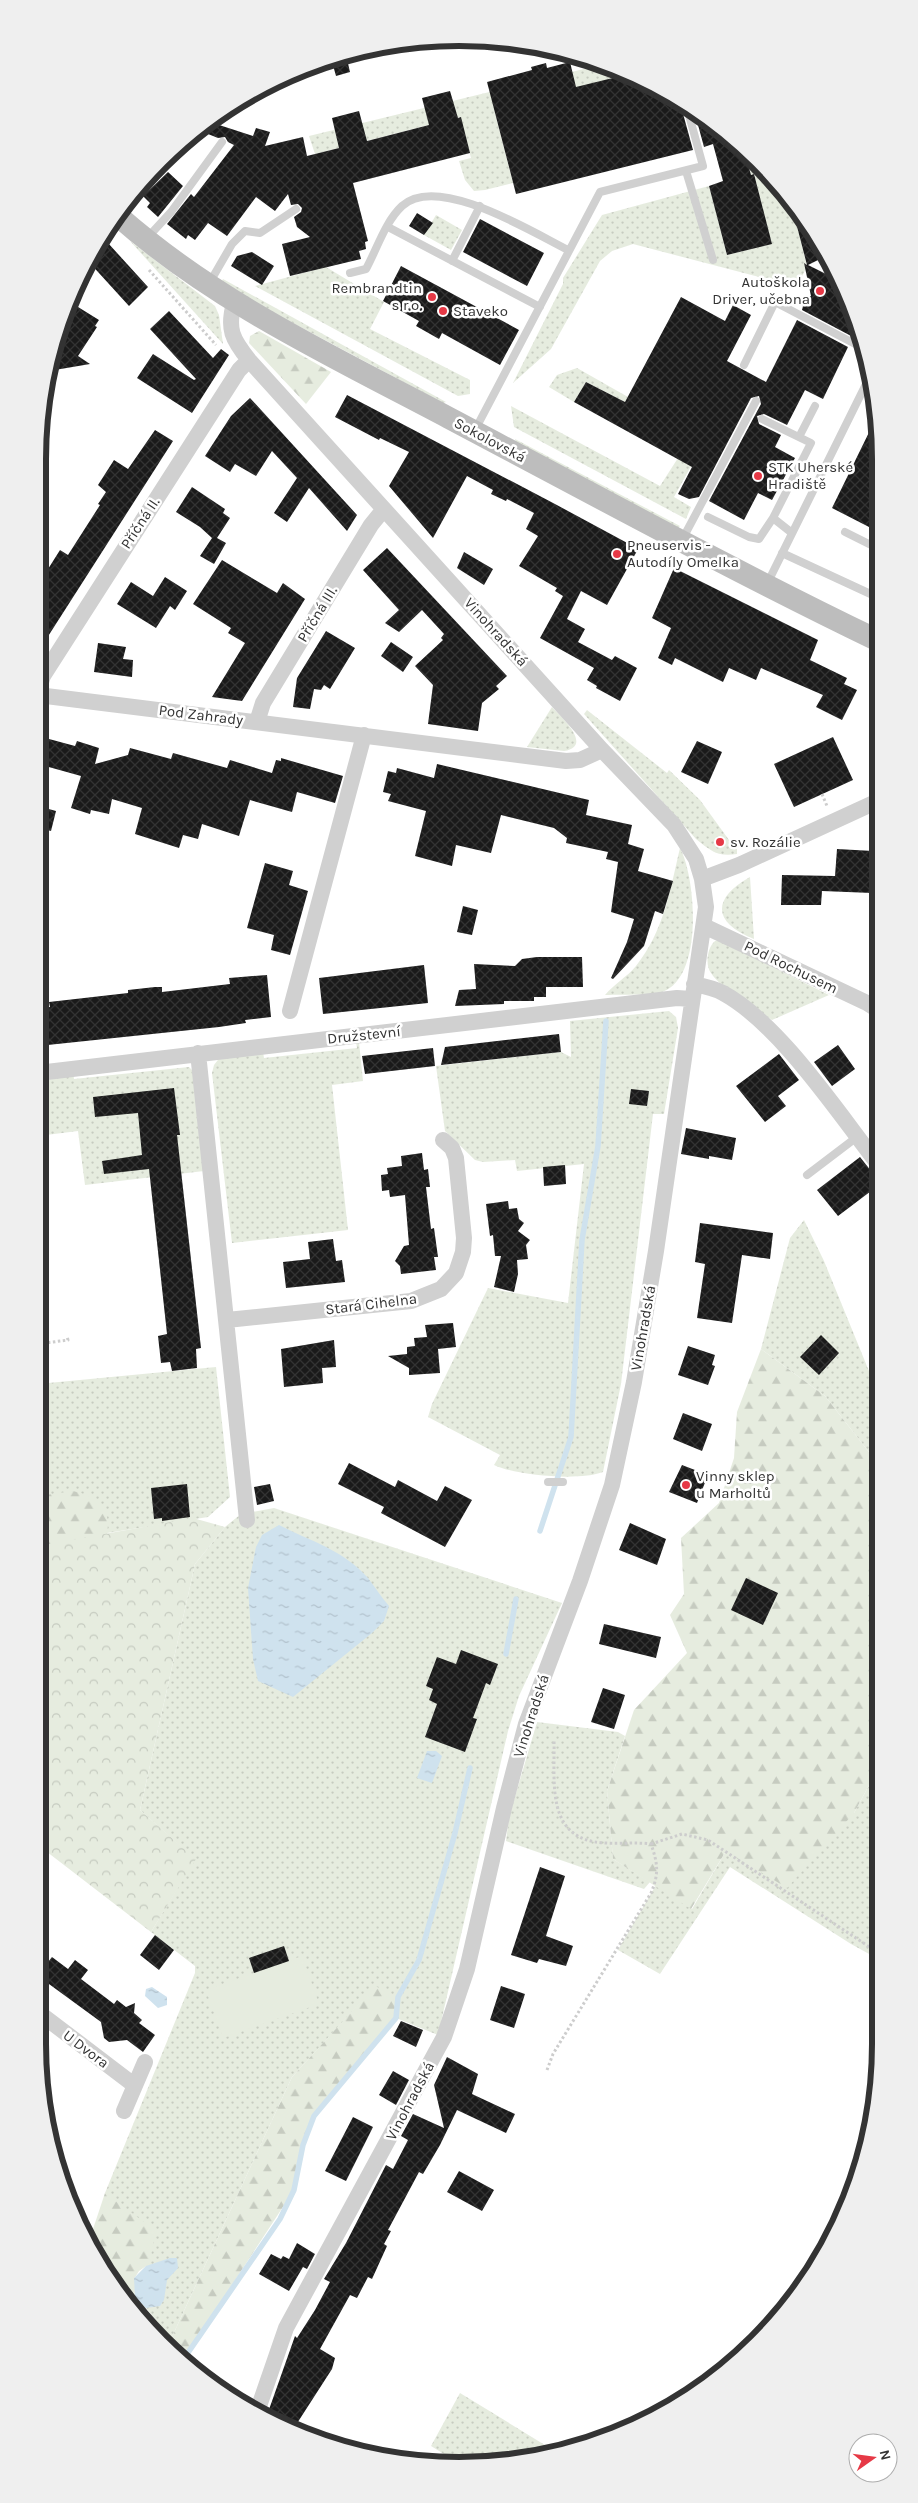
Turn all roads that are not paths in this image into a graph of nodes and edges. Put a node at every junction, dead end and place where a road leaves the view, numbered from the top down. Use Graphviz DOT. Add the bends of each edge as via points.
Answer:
graph roads {
  1 [pos="690,117"];
  2 [pos="222,142"];
  3 [pos="686,170"];
  4 [pos="480,206"];
  5 [pos="296,209"];
  6 [pos="123,220"];
  7 [pos="388,227"];
  8 [pos="145,240"];
  9 [pos="568,250"];
  10 [pos="713,260"];
  11 [pos="452,261"];
  12 [pos="350,273"];
  13 [pos="208,286"];
  14 [pos="234,303"];
  15 [pos="540,307"];
  16 [pos="855,344"];
  17 [pos="244,365"];
  18 [pos="744,365"];
  19 [pos="865,386"];
  20 [pos="756,401"];
  21 [pos="814,406"];
  22 [pos="762,419"];
  23 [pos="474,432"];
  24 [pos="799,437"];
  25 [pos="384,509"];
  26 [pos="708,517"];
  27 [pos="773,518"];
  28 [pos="845,532"];
  29 [pos="792,533"];
  30 [pos="681,542"];
  31 [pos="872,546"];
  32 [pos="782,553"];
  33 [pos="766,586"];
  34 [pos="872,595"];
  35 [pos="872,638"];
  36 [pos="46,671"];
  37 [pos="46,694"];
  38 [pos="257,722"];
  39 [pos="364,735"];
  40 [pos="602,750"];
  41 [pos="872,804"];
  42 [pos="702,879"];
  43 [pos="704,926"];
  44 [pos="693,991"];
  45 [pos="872,1007"];
  46 [pos="290,1010"];
  47 [pos="198,1053"];
  48 [pos="46,1072"];
  49 [pos="857,1137"];
  50 [pos="442,1140"];
  51 [pos="872,1156"];
  52 [pos="807,1175"];
  53 [pos="227,1320"];
  54 [pos="548,1482"];
  55 [pos="562,1482"];
  56 [pos="248,1520"];
  57 [pos="46,2018"];
  58 [pos="145,2062"];
  59 [pos="134,2086"];
  60 [pos="124,2111"];
  61 [pos="259,2404"];
  1 -- 3 [label="lane" via="703,166"];
  2 -- 8 [label="lane" via="171,212"];
  3 -- 9 [label="lane" via="600,192"];
  3 -- 10 [label="lane"];
  4 -- 7 [label="lane" via="441,196 409,200 394,215"];
  4 -- 9 [label="lane"];
  4 -- 11 [label="lane"];
  5 -- 13 [label="lane" via="260,233 246,231 232,244"];
  6 -- 8 [label="main road, Sokolovská"];
  7 -- 11 [label="lane"];
  7 -- 12 [label="lane" via="366,269"];
  8 -- 13 [label="main road, Sokolovská"];
  9 -- 15 [label="lane"];
  11 -- 15 [label="lane"];
  13 -- 14 [label="main road, Sokolovská"];
  14 -- 17 [label="street, Vinohradská" via="231,318 233,338"];
  14 -- 23 [label="main road, Sokolovská"];
  15 -- 23 [label="lane"];
  16 -- 18 [label="lane" via="775,302"];
  17 -- 25 [label="street, Vinohradská"];
  17 -- 36 [label="street, Příčná II."];
  19 -- 29 [label="lane"];
  20 -- 30 [label="lane"];
  21 -- 24 [label="lane"];
  22 -- 24 [label="lane"];
  23 -- 30 [label="main road, Sokolovská"];
  24 -- 27 [label="lane" via="812,443"];
  25 -- 38 [label="street, Příčná III." via="371,525 263,703"];
  25 -- 40 [label="street, Vinohradská"];
  26 -- 27 [label="lane" via="748,537 759,539"];
  27 -- 29 [label="lane"];
  28 -- 31 [label="lane"];
  29 -- 32 [label="lane"];
  30 -- 33 [label="main road, Sokolovská"];
  32 -- 33 [label="lane"];
  32 -- 34 [label="lane"];
  33 -- 35 [label="main road, Sokolovská"];
  37 -- 38 [label="street, Pod Zahrady"];
  38 -- 39 [label="street, Pod Zahrady"];
  39 -- 40 [label="street, Pod Zahrady" via="566,761 580,760"];
  39 -- 46 [label="street"];
  40 -- 42 [label="street, Vinohradská" via="674,825 691,848"];
  41 -- 42 [label="street"];
  42 -- 43 [label="street, Vinohradská" via="706,906"];
  43 -- 44 [label="street, Vinohradská"];
  43 -- 45 [label="street, Pod Rochusem"];
  44 -- 47 [label="street, Družstevní" via="677,998"];
  44 -- 49 [label="street" via="714,989 733,999 775,1036"];
  44 -- 61 [label="street, Vinohradská" via="656,1251 634,1382 615,1469 580,1581 526,1724 457,2002 444,2037 286,2328"];
  47 -- 48 [label="street, Družstevní"];
  47 -- 53 [label="street"];
  49 -- 51 [label="street"];
  49 -- 52 [label="lane"];
  50 -- 53 [label="street, Stará Cihelna" via="452,1148 456,1158 464,1238 456,1273 441,1289 412,1301"];
  53 -- 56 [label="street"];
  54 -- 55 [label="lane"];
  57 -- 59 [label="street, U Dvora"];
  58 -- 59 [label="street"];
  59 -- 60 [label="street"];
}
